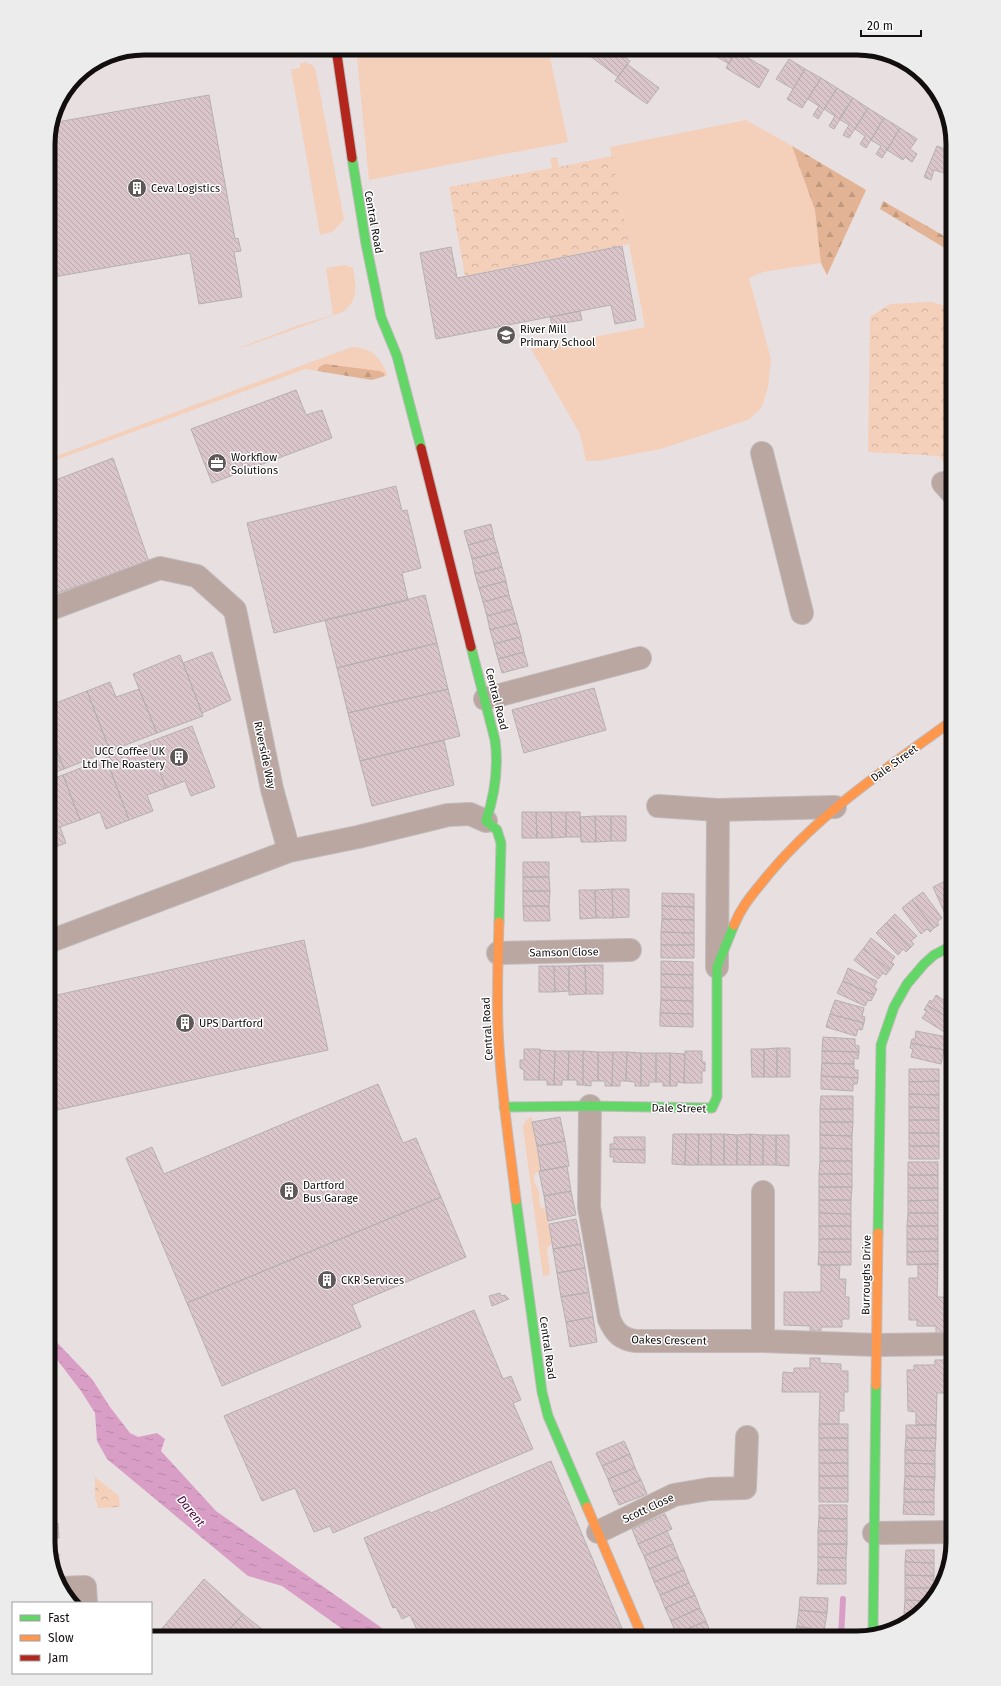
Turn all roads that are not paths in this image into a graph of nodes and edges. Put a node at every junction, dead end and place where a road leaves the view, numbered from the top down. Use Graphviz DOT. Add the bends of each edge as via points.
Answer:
graph roads {
  1 [pos="337,55"];
  2 [pos="762,453"];
  3 [pos="55,607"];
  4 [pos="802,612"];
  5 [pos="640,658"];
  6 [pos="485,699"];
  7 [pos="946,725"];
  8 [pos="658,806"];
  9 [pos="835,807"];
  10 [pos="718,810"];
  11 [pos="486,821"];
  12 [pos="289,851"];
  13 [pos="55,939"];
  14 [pos="946,948"];
  15 [pos="630,950"];
  16 [pos="498,953"];
  17 [pos="716,967"];
  18 [pos="590,1106"];
  19 [pos="504,1107"];
  20 [pos="763,1192"];
  21 [pos="763,1341"];
  22 [pos="946,1344"];
  23 [pos="877,1345"];
  24 [pos="747,1437"];
  25 [pos="598,1532"];
  26 [pos="946,1532"];
  27 [pos="874,1533"];
  28 [pos="68,1588"];
  29 [pos="86,1602"];
  30 [pos="873,1629"];
  31 [pos="639,1631"];
  1 -- 6 [label="street, Central Road" via="355,183 382,317 397,356"];
  2 -- 4 [label="street"];
  3 -- 12 [label="street, Riverside Way" via="160,568 197,576 235,610 272,789"];
  5 -- 6 [label="street"];
  6 -- 11 [label="street, Central Road" via="495,740 498,774"];
  7 -- 9 [label="street, Dale Street"];
  8 -- 10 [label="street"];
  9 -- 10 [label="street"];
  9 -- 17 [label="street, Dale Street" via="783,856 741,909"];
  10 -- 17 [label="street, Dale Street"];
  11 -- 12 [label="street" via="470,814 448,815"];
  11 -- 16 [label="street, Central Road" via="497,830 501,843"];
  12 -- 13 [label="street"];
  14 -- 23 [label="street, Burroughs Drive" via="934,954 913,975 888,1019 881,1045"];
  15 -- 16 [label="street, Samson Close"];
  16 -- 19 [label="street, Central Road" via="498,1034"];
  17 -- 18 [label="street, Dale Street" via="717,1097 712,1108"];
  18 -- 19 [label="street, Dale Street"];
  18 -- 21 [label="street, Oakes Crescent" via="589,1207 609,1319 618,1335 626,1340 636,1341"];
  19 -- 25 [label="street, Central Road" via="542,1392 548,1416"];
  20 -- 21 [label="street"];
  21 -- 23 [label="street, Oakes Crescent"];
  22 -- 23 [label="street, Oakes Crescent"];
  23 -- 27 [label="street, Burroughs Drive"];
  24 -- 25 [label="street, Scott Close" via="745,1488 709,1488 674,1495"];
  25 -- 31 [label="street, Central Road"];
  26 -- 27 [label="street"];
  27 -- 30 [label="street, Burroughs Drive"];
  28 -- 29 [label="street" via="85,1587"];
}
